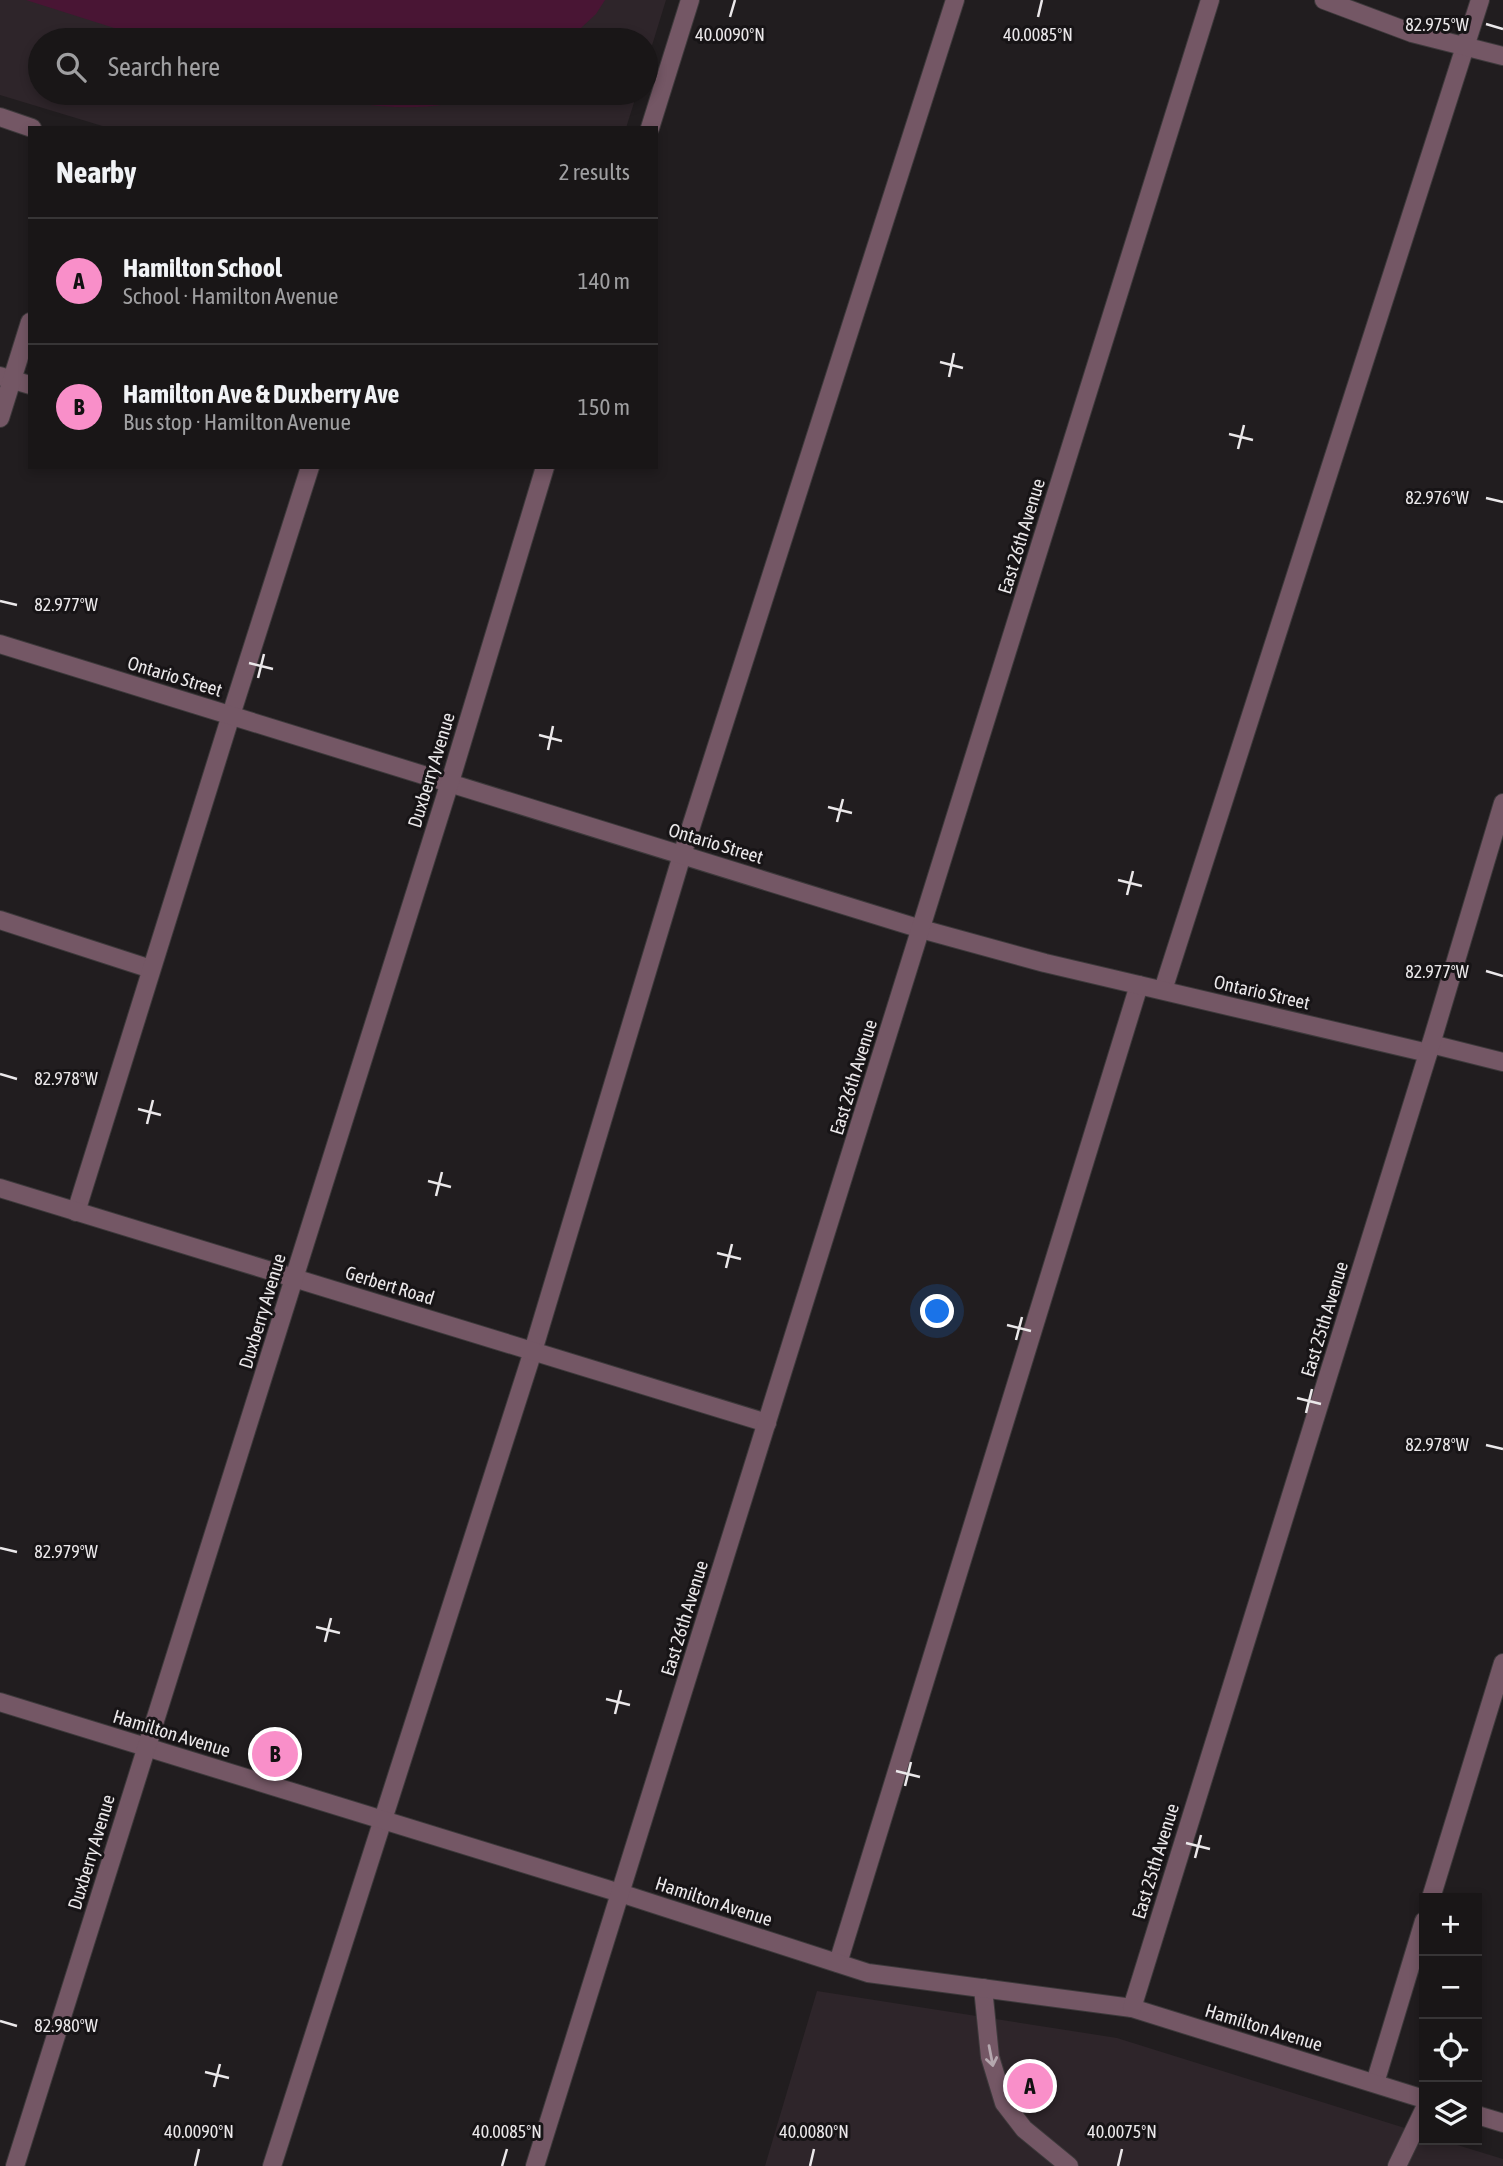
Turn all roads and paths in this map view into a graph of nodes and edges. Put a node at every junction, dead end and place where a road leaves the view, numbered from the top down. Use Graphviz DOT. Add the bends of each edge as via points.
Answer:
graph roads {
  1 [pos="690,0"];
  2 [pos="955,0"];
  3 [pos="1210,0"];
  4 [pos="1324,0"];
  5 [pos="1480,0"];
  6 [pos="1465,46"];
  7 [pos="1503,56"];
  8 [pos="658,102"];
  9 [pos="657,105"];
  10 [pos="0,117"];
  11 [pos="651,126"];
  12 [pos="28,127"];
  13 [pos="28,327"];
  14 [pos="6,378"];
  15 [pos="28,385"];
  16 [pos="0,418"];
  17 [pos="304,469"];
  18 [pos="544,469"];
  19 [pos="0,644"];
  20 [pos="231,715"];
  21 [pos="450,782"];
  22 [pos="1503,803"];
  23 [pos="682,855"];
  24 [pos="0,920"];
  25 [pos="921,929"];
  26 [pos="151,969"];
  27 [pos="1139,985"];
  28 [pos="1163,990"];
  29 [pos="1430,1048"];
  30 [pos="1503,1062"];
  31 [pos="0,1188"];
  32 [pos="76,1212"];
  33 [pos="294,1278"];
  34 [pos="533,1351"];
  35 [pos="767,1423"];
  36 [pos="1503,1664"];
  37 [pos="0,1702"];
  38 [pos="146,1747"];
  39 [pos="383,1820"];
  40 [pos="620,1893"];
  41 [pos="1433,1893"];
  42 [pos="1419,1937"];
  43 [pos="838,1963"];
  44 [pos="983,1988"];
  45 [pos="1132,2008"];
  46 [pos="1374,2083"];
  47 [pos="1419,2097"];
  48 [pos="1482,2117"];
  49 [pos="1419,2120"];
  50 [pos="1503,2123"];
  51 [pos="15,2166"];
  52 [pos="272,2166"];
  53 [pos="535,2166"];
  54 [pos="1069,2166"];
  55 [pos="1397,2166"];
  1 -- 8 [label="street"];
  2 -- 23 [label="street"];
  3 -- 25 [label="street, East 26th Avenue"];
  4 -- 6 [label="street" via="1412,33"];
  5 -- 6 [label="street"];
  6 -- 7 [label="street"];
  6 -- 28 [label="street"];
  9 -- 11 [label="street"];
  10 -- 12 [label="street"];
  13 -- 14 [label="street"];
  14 -- 15 [label="street"];
  14 -- 16 [label="street"];
  17 -- 20 [label="street"];
  18 -- 21 [label="street, Duxberry Avenue"];
  19 -- 20 [label="street, Ontario Street"];
  20 -- 21 [label="street, Ontario Street"];
  20 -- 26 [label="street"];
  21 -- 23 [label="street, Ontario Street"];
  21 -- 33 [label="street, Duxberry Avenue"];
  22 -- 29 [label="street, East 25th Avenue"];
  23 -- 25 [label="street, Ontario Street"];
  23 -- 34 [label="street"];
  24 -- 26 [label="street"];
  25 -- 27 [label="street, Ontario Street"];
  25 -- 35 [label="street, East 26th Avenue"];
  26 -- 32 [label="street"];
  27 -- 28 [label="street, Ontario Street"];
  27 -- 43 [label="street"];
  28 -- 29 [label="street, Ontario Street"];
  29 -- 30 [label="street, Ontario Street"];
  29 -- 45 [label="street, East 25th Avenue"];
  31 -- 32 [label="street, Gerbert Road"];
  32 -- 33 [label="street, Gerbert Road"];
  33 -- 34 [label="street, Gerbert Road"];
  33 -- 38 [label="street, Duxberry Avenue"];
  34 -- 35 [label="street, Gerbert Road"];
  34 -- 39 [label="street"];
  35 -- 40 [label="street, East 26th Avenue"];
  36 -- 41 [label="street"];
  37 -- 38 [label="street, Hamilton Avenue"];
  38 -- 39 [label="street, Hamilton Avenue"];
  38 -- 51 [label="street, Duxberry Avenue"];
  39 -- 40 [label="street, Hamilton Avenue"];
  39 -- 52 [label="street"];
  40 -- 43 [label="street, Hamilton Avenue"];
  40 -- 53 [label="street, East 26th Avenue"];
  42 -- 46 [label="street"];
  43 -- 44 [label="street, Hamilton Avenue" via="868,1973"];
  44 -- 45 [label="street, Hamilton Avenue"];
  44 -- 54 [label="street, one-way" via="990,2057 1004,2103 1024,2129"];
  45 -- 46 [label="street, Hamilton Avenue"];
  46 -- 47 [label="street, Hamilton Avenue"];
  48 -- 50 [label="street"];
  49 -- 55 [label="street"];
}
